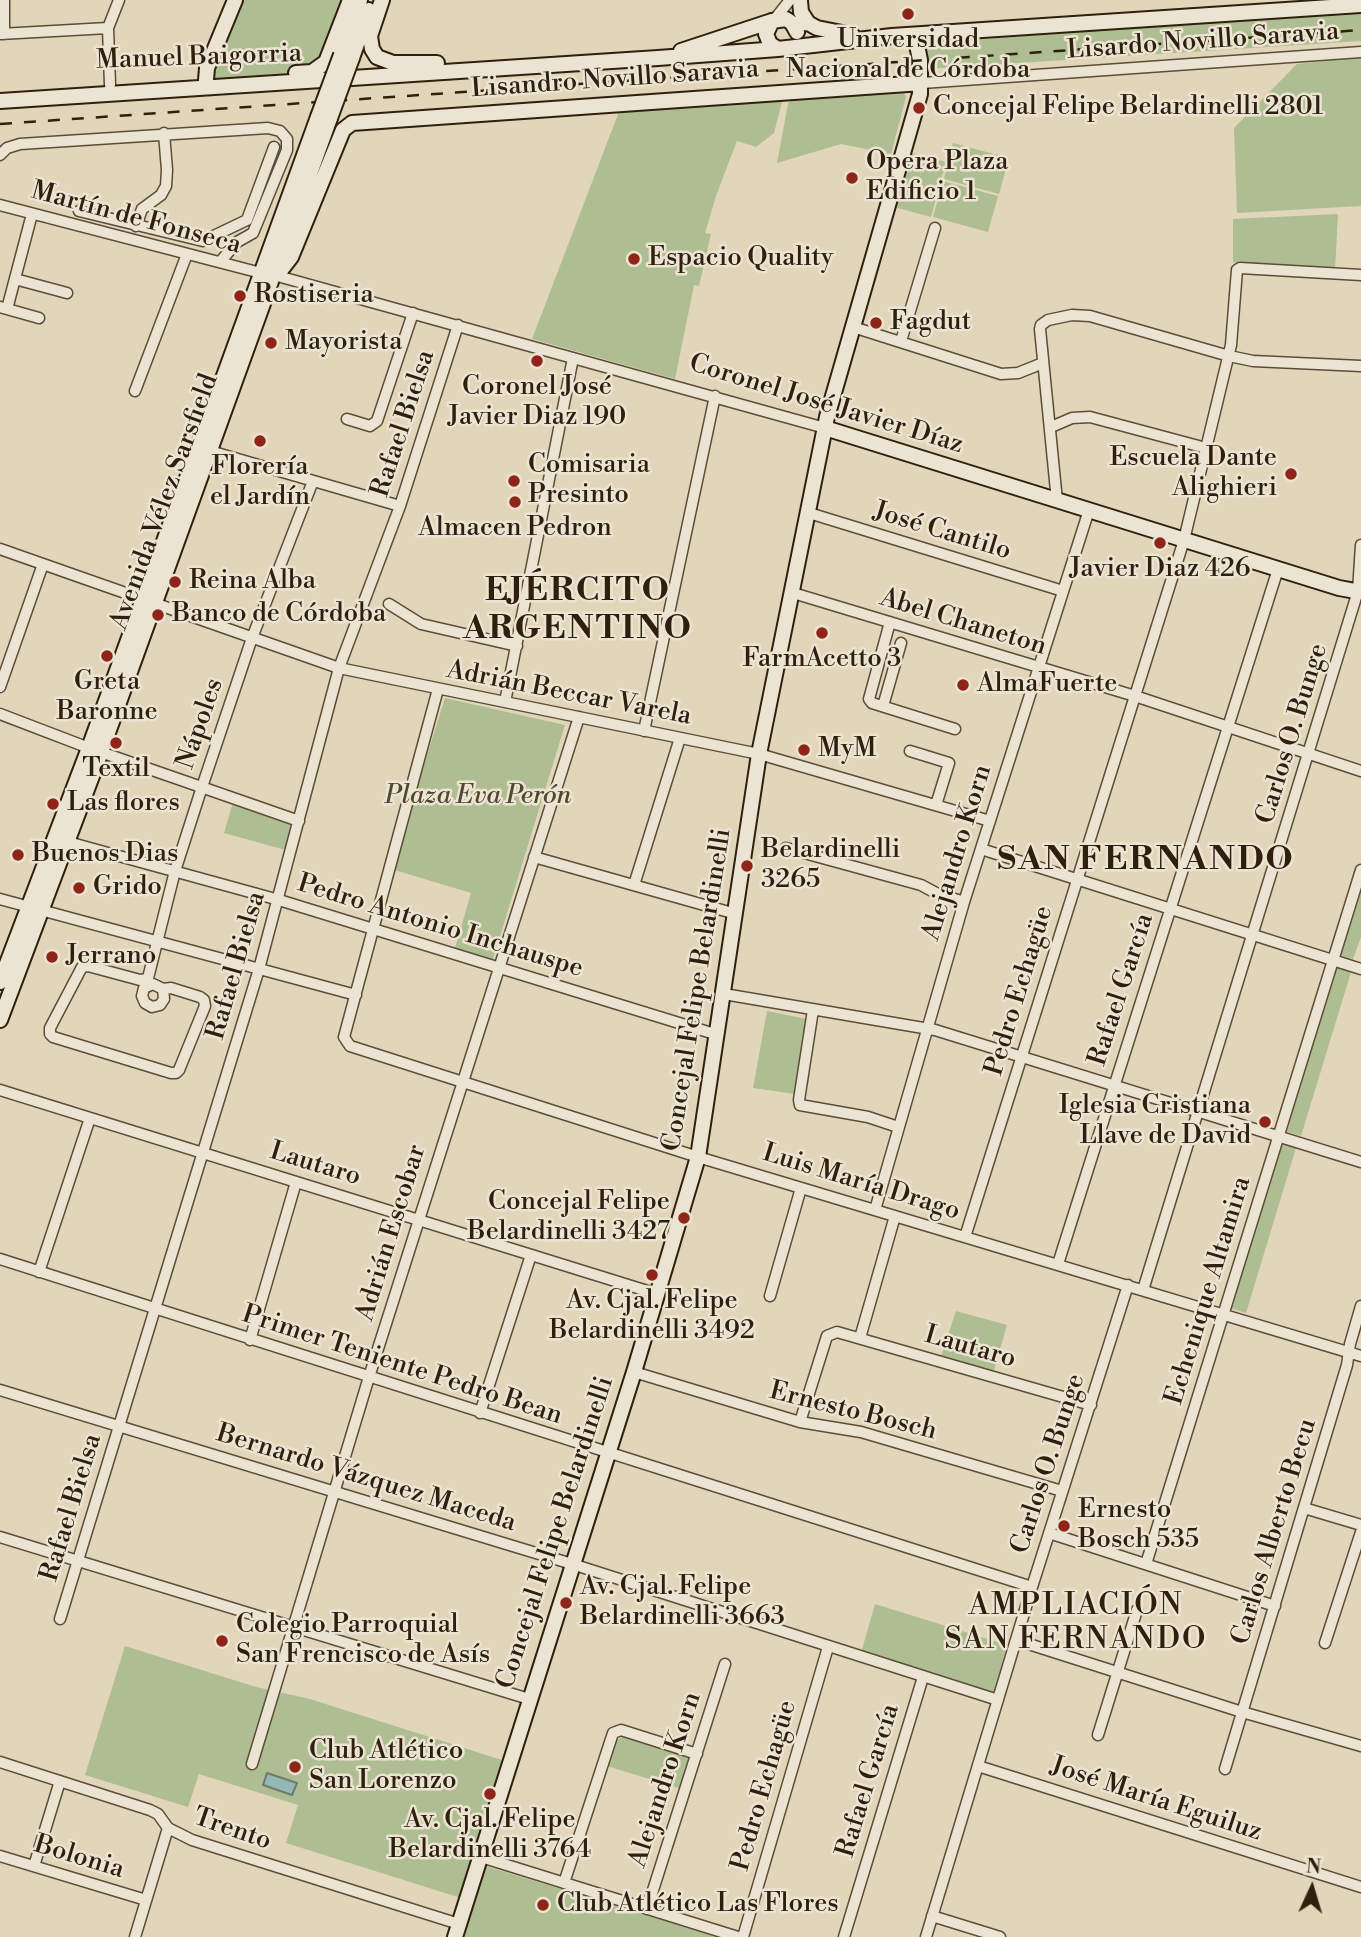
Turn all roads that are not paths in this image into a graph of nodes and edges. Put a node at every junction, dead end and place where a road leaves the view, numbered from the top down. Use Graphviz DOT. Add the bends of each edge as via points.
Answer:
graph roads {
  1 [pos="4,0"];
  2 [pos="119,0"];
  3 [pos="235,0"];
  4 [pos="349,0"];
  5 [pos="360,0"];
  6 [pos="372,0"];
  7 [pos="382,0"];
  8 [pos="797,0"];
  9 [pos="1361,5"];
  10 [pos="773,21"];
  11 [pos="798,23"];
  12 [pos="108,27"];
  13 [pos="2,34"];
  14 [pos="915,35"];
  15 [pos="892,36"];
  16 [pos="783,48"];
  17 [pos="1361,51"];
  18 [pos="346,56"];
  19 [pos="658,58"];
  20 [pos="568,64"];
  21 [pos="282,74"];
  22 [pos="326,80"];
  23 [pos="922,83"];
  24 [pos="206,84"];
  25 [pos="110,85"];
  26 [pos="0,92"];
  27 [pos="0,101"];
  28 [pos="164,133"];
  29 [pos="274,147"];
  30 [pos="0,155"];
  31 [pos="0,205"];
  32 [pos="79,211"];
  33 [pos="32,214"];
  34 [pos="136,226"];
  35 [pos="935,228"];
  36 [pos="187,254"];
  37 [pos="220,262"];
  38 [pos="268,274"];
  39 [pos="1361,275"];
  40 [pos="15,279"];
  41 [pos="67,293"];
  42 [pos="4,308"];
  43 [pos="413,313"];
  44 [pos="39,318"];
  45 [pos="458,326"];
  46 [pos="853,327"];
  47 [pos="901,341"];
  48 [pos="1229,356"];
  49 [pos="573,358"];
  50 [pos="1043,363"];
  51 [pos="1361,366"];
  52 [pos="135,391"];
  53 [pos="715,396"];
  54 [pos="347,419"];
  55 [pos="1051,427"];
  56 [pos="825,428"];
  57 [pos="1206,449"];
  58 [pos="210,451"];
  59 [pos="313,481"];
  60 [pos="1057,501"];
  61 [pos="400,506"];
  62 [pos="1090,510"];
  63 [pos="809,513"];
  64 [pos="1184,540"];
  65 [pos="1361,545"];
  66 [pos="0,548"];
  67 [pos="43,564"];
  68 [pos="1278,569"];
  69 [pos="1063,591"];
  70 [pos="1360,592"];
  71 [pos="793,593"];
  72 [pos="148,601"];
  73 [pos="389,604"];
  74 [pos="890,622"];
  75 [pos="252,638"];
  76 [pos="901,643"];
  77 [pos="517,646"];
  78 [pos="1039,667"];
  79 [pos="340,668"];
  80 [pos="0,687"];
  81 [pos="438,689"];
  82 [pos="1135,696"];
  83 [pos="505,702"];
  84 [pos="883,706"];
  85 [pos="0,714"];
  86 [pos="579,717"];
  87 [pos="1228,726"];
  88 [pos="955,729"];
  89 [pos="644,731"];
  90 [pos="680,738"];
  91 [pos="95,750"];
  92 [pos="910,751"];
  93 [pos="1309,753"];
  94 [pos="759,754"];
  95 [pos="1361,771"];
  96 [pos="202,787"];
  97 [pos="936,805"];
  98 [pos="299,821"];
  99 [pos="990,821"];
  100 [pos="68,842"];
  101 [pos="786,848"];
  102 [pos="981,849"];
  103 [pos="534,857"];
  104 [pos="1361,870"];
  105 [pos="175,871"];
  106 [pos="1077,881"];
  107 [pos="634,885"];
  108 [pos="0,899"];
  109 [pos="279,900"];
  110 [pos="964,902"];
  111 [pos="36,910"];
  112 [pos="1170,910"];
  113 [pos="736,914"];
  114 [pos="374,928"];
  115 [pos="1252,936"];
  116 [pos="157,942"];
  117 [pos="1333,961"];
  118 [pos="499,965"];
  119 [pos="259,969"];
  120 [pos="1361,969"];
  121 [pos="0,982"];
  122 [pos="147,982"];
  123 [pos="163,989"];
  124 [pos="356,995"];
  125 [pos="724,995"];
  126 [pos="813,1010"];
  127 [pos="0,1020"];
  128 [pos="926,1028"];
  129 [pos="718,1035"];
  130 [pos="1022,1056"];
  131 [pos="462,1082"];
  132 [pos="1115,1084"];
  133 [pos="0,1090"];
  134 [pos="1198,1111"];
  135 [pos="90,1118"];
  136 [pos="898,1127"];
  137 [pos="1279,1136"];
  138 [pos="203,1153"];
  139 [pos="698,1157"];
  140 [pos="1361,1161"];
  141 [pos="296,1182"];
  142 [pos="801,1188"];
  143 [pos="875,1210"];
  144 [pos="895,1216"];
  145 [pos="418,1220"];
  146 [pos="965,1237"];
  147 [pos="531,1255"];
  148 [pos="0,1259"];
  149 [pos="1058,1264"];
  150 [pos="39,1272"];
  151 [pos="1128,1285"];
  152 [pos="1143,1290"];
  153 [pos="657,1294"];
  154 [pos="770,1296"];
  155 [pos="1361,1306"];
  156 [pos="155,1309"];
  157 [pos="1224,1314"];
  158 [pos="860,1338"];
  159 [pos="250,1340"];
  160 [pos="1349,1353"];
  161 [pos="1361,1356"];
  162 [pos="634,1372"];
  163 [pos="369,1377"];
  164 [pos="0,1390"];
  165 [pos="1091,1405"];
  166 [pos="480,1413"];
  167 [pos="800,1422"];
  168 [pos="119,1425"];
  169 [pos="607,1454"];
  170 [pos="334,1491"];
  171 [pos="1062,1492"];
  172 [pos="1304,1508"];
  173 [pos="1361,1525"];
  174 [pos="1361,1532"];
  175 [pos="1049,1533"];
  176 [pos="0,1537"];
  177 [pos="78,1561"];
  178 [pos="572,1564"];
  179 [pos="1146,1564"];
  180 [pos="1032,1587"];
  181 [pos="1275,1606"];
  182 [pos="1137,1610"];
  183 [pos="60,1619"];
  184 [pos="294,1626"];
  185 [pos="1016,1640"];
  186 [pos="1325,1643"];
  187 [pos="828,1647"];
  188 [pos="725,1664"];
  189 [pos="1118,1674"];
  190 [pos="923,1677"];
  191 [pos="529,1699"];
  192 [pos="998,1700"];
  193 [pos="1242,1712"];
  194 [pos="1098,1735"];
  195 [pos="1361,1746"];
  196 [pos="697,1754"];
  197 [pos="0,1762"];
  198 [pos="252,1764"];
  199 [pos="978,1766"];
  200 [pos="1225,1769"];
  201 [pos="60,1781"];
  202 [pos="168,1828"];
  203 [pos="0,1856"];
  204 [pos="481,1857"];
  205 [pos="34,1866"];
  206 [pos="564,1883"];
  207 [pos="1361,1887"];
  208 [pos="146,1900"];
  209 [pos="648,1909"];
  210 [pos="932,1916"];
  211 [pos="457,1931"];
  212 [pos="135,1937"];
  213 [pos="740,1937"];
  214 [pos="844,1937"];
  215 [pos="926,1937"];
  216 [pos="1000,1937"];
  1 -- 13 [label="street"];
  2 -- 12 [label="street"];
  3 -- 24 [label="main road" via="207,68"];
  4 -- 21 [label="main road" via="322,67"];
  5 -- 18 [label="main road, Avenida Vélez Sarsfield"];
  6 -- 18 [label="main road, Avenida Vélez Sarsfield"];
  7 -- 20 [label="main road" via="370,42 383,60 402,64"];
  8 -- 10 [label="street"];
  8 -- 11 [label="main road"];
  9 -- 14 [label="main road"];
  10 -- 11 [label="main road"];
  10 -- 16 [label="main road" via="766,34 770,44"];
  10 -- 19 [label="main road"];
  11 -- 15 [label="main road" via="844,35"];
  11 -- 16 [label="main road" via="794,43"];
  12 -- 13 [label="street"];
  12 -- 25 [label="street"];
  14 -- 15 [label="main road"];
  14 -- 23 [label="main road, Concejal Felipe Belardinelli"];
  15 -- 16 [label="main road"];
  16 -- 19 [label="main road"];
  17 -- 23 [label="street, Lisardo Novillo Saravia"];
  18 -- 38 [label="main road, Avenida Vélez Sarsfield, bridge"];
  19 -- 20 [label="main road"];
  20 -- 22 [label="main road"];
  21 -- 22 [label="main road, Manuel Baigorria"];
  21 -- 24 [label="main road, Manuel Baigorria"];
  22 -- 24 [label="main road, Manuel Baigorria"];
  23 -- 38 [label="main road, Lisandro Novillo Saravia" via="352,123 343,130 287,265"];
  23 -- 46 [label="main road, Concejal Felipe Belardinelli"];
  24 -- 25 [label="main road, Manuel Baigorria"];
  24 -- 27 [label="main road, Manuel Baigorria"];
  25 -- 26 [label="main road, Manuel Baigorria"];
  28 -- 30 [label="street" via="20,144"];
  28 -- 34 [label="street" via="166,186 142,209"];
  28 -- 37 [label="street" via="268,128 287,139 287,150 253,233 237,242"];
  29 -- 34 [label="street" via="249,216 241,224 203,241"];
  31 -- 33 [label="street, Martín de Fonseca"];
  32 -- 34 [label="street"];
  33 -- 36 [label="street, Martín de Fonseca"];
  33 -- 40 [label="street"];
  35 -- 47 [label="street"];
  36 -- 37 [label="street, Martín de Fonseca"];
  36 -- 52 [label="street"];
  37 -- 38 [label="street, Martín de Fonseca"];
  38 -- 43 [label="street, Coronel José Javier Díaz"];
  38 -- 58 [label="main road, Avenida Vélez Sarsfield"];
  38 -- 72 [label="main road, Avenida Vélez Sarsfield"];
  39 -- 48 [label="street, Pedro Echagüe" via="1240,268"];
  40 -- 41 [label="street"];
  40 -- 42 [label="street"];
  42 -- 44 [label="street"];
  43 -- 45 [label="street, Coronel José Javier Díaz"];
  43 -- 54 [label="street" via="376,421 370,426"];
  45 -- 49 [label="street, Coronel José Javier Díaz"];
  45 -- 61 [label="street, Rafael Bielsa"];
  46 -- 47 [label="street"];
  46 -- 56 [label="main road, Concejal Felipe Belardinelli"];
  47 -- 50 [label="street" via="1001,374"];
  48 -- 50 [label="street" via="1081,315 1041,325"];
  48 -- 51 [label="street"];
  48 -- 57 [label="street, Pedro Echagüe"];
  49 -- 53 [label="street, Coronel José Javier Díaz"];
  49 -- 77 [label="street"];
  50 -- 55 [label="street"];
  53 -- 56 [label="street, Coronel José Javier Díaz"];
  53 -- 89 [label="street"];
  55 -- 57 [label="street" via="1072,418 1090,417"];
  55 -- 60 [label="street"];
  56 -- 60 [label="main road, Coronel José Javier Díaz"];
  56 -- 63 [label="main road, Concejal Felipe Belardinelli"];
  57 -- 64 [label="street, Pedro Echagüe"];
  58 -- 59 [label="street"];
  58 -- 72 [label="main road, Avenida Vélez Sarsfield"];
  59 -- 61 [label="street"];
  59 -- 75 [label="street, Nápoles"];
  60 -- 62 [label="main road, Coronel José Javier Díaz"];
  61 -- 79 [label="street, Rafael Bielsa"];
  62 -- 64 [label="main road, Coronel José Javier Díaz"];
  62 -- 69 [label="street, Alejandro Korn"];
  63 -- 69 [label="street, José Cantilo"];
  63 -- 71 [label="main road, Concejal Felipe Belardinelli"];
  64 -- 68 [label="main road, Coronel José Javier Díaz"];
  64 -- 82 [label="street, Pedro Echagüe"];
  65 -- 70 [label="street, Carlos O. Bunge"];
  66 -- 67 [label="street, Adrián Beccar Varela"];
  67 -- 72 [label="street, Adrián Beccar Varela"];
  67 -- 80 [label="street"];
  68 -- 70 [label="main road, Coronel José Javier Díaz"];
  68 -- 87 [label="street, Rafael García"];
  69 -- 78 [label="street, Alejandro Korn"];
  70 -- 93 [label="street, Carlos O. Bunge"];
  71 -- 74 [label="street, Abel Chaneton"];
  71 -- 94 [label="main road, Concejal Felipe Belardinelli"];
  72 -- 75 [label="street, Adrián Beccar Varela"];
  72 -- 91 [label="main road, Avenida Vélez Sarsfield"];
  73 -- 77 [label="street" via="421,624"];
  74 -- 78 [label="street, Abel Chaneton"];
  74 -- 84 [label="street" via="869,699"];
  75 -- 79 [label="street, Adrián Beccar Varela"];
  75 -- 96 [label="street, Nápoles"];
  76 -- 84 [label="street"];
  77 -- 83 [label="street"];
  78 -- 82 [label="street, Abel Chaneton"];
  78 -- 99 [label="street, Alejandro Korn"];
  79 -- 81 [label="street, Adrián Beccar Varela"];
  79 -- 98 [label="street, Rafael Bielsa"];
  81 -- 83 [label="street, Adrián Beccar Varela"];
  81 -- 114 [label="street"];
  82 -- 87 [label="street, Abel Chaneton"];
  82 -- 106 [label="street, Pedro Echagüe"];
  83 -- 86 [label="street, Adrián Beccar Varela"];
  84 -- 88 [label="street"];
  85 -- 91 [label="street"];
  86 -- 89 [label="street, Adrián Beccar Varela"];
  86 -- 103 [label="street, Adrián Escobar"];
  87 -- 93 [label="street, Abel Chaneton"];
  87 -- 112 [label="street, Rafael García"];
  89 -- 90 [label="street, Adrián Beccar Varela"];
  90 -- 94 [label="street, Adrián Beccar Varela"];
  90 -- 107 [label="street"];
  91 -- 96 [label="street"];
  91 -- 100 [label="main road, Avenida Vélez Sarsfield"];
  91 -- 111 [label="main road, Avenida Vélez Sarsfield"];
  92 -- 97 [label="street" via="950,763"];
  93 -- 95 [label="street, Abel Chaneton"];
  93 -- 115 [label="street, Carlos O. Bunge"];
  94 -- 97 [label="street, Adrián Beccar Varela"];
  94 -- 113 [label="main road, Concejal Felipe Belardinelli"];
  96 -- 98 [label="street"];
  96 -- 105 [label="street, Nápoles"];
  97 -- 99 [label="street, Adrián Beccar Varela"];
  98 -- 109 [label="street, Rafael Bielsa"];
  99 -- 102 [label="street, Alejandro Korn"];
  100 -- 105 [label="street, Pedro Antonio Inchauspe"];
  100 -- 111 [label="main road, Avenida Vélez Sarsfield"];
  101 -- 110 [label="street"];
  102 -- 106 [label="street"];
  102 -- 110 [label="street, Alejandro Korn"];
  103 -- 107 [label="street"];
  103 -- 118 [label="street, Adrián Escobar"];
  104 -- 117 [label="street, Echenique Altamira"];
  105 -- 109 [label="street, Pedro Antonio Inchauspe"];
  105 -- 116 [label="street, Nápoles"];
  106 -- 112 [label="street"];
  106 -- 130 [label="street, Pedro Echagüe"];
  107 -- 113 [label="street"];
  108 -- 111 [label="street"];
  109 -- 114 [label="street, Pedro Antonio Inchauspe"];
  109 -- 119 [label="street, Rafael Bielsa"];
  110 -- 128 [label="street, Alejandro Korn"];
  111 -- 116 [label="street"];
  111 -- 121 [label="main road, Avenida Vélez Sarsfield"];
  111 -- 127 [label="main road, Avenida Vélez Sarsfield"];
  112 -- 115 [label="street"];
  112 -- 132 [label="street, Rafael García"];
  113 -- 125 [label="main road, Concejal Felipe Belardinelli"];
  114 -- 118 [label="street, Pedro Antonio Inchauspe"];
  114 -- 124 [label="street"];
  115 -- 117 [label="street"];
  115 -- 134 [label="street, Carlos O. Bunge"];
  116 -- 119 [label="street"];
  116 -- 122 [label="street, Nápoles"];
  117 -- 120 [label="street"];
  117 -- 137 [label="street, Echenique Altamira"];
  118 -- 129 [label="street, Pedro Antonio Inchauspe"];
  118 -- 131 [label="street, Adrián Escobar"];
  119 -- 124 [label="street"];
  119 -- 138 [label="street, Rafael Bielsa"];
  122 -- 123 [label="street"];
  122 -- 123 [label="street" via="142,1000 152,1007 164,999"];
  122 -- 123 [label="street" via="82,967 50,1034 176,1073 205,1006 200,997"];
  124 -- 131 [label="street, Luis María Drago" via="344,1037 350,1046"];
  125 -- 126 [label="street"];
  125 -- 129 [label="main road, Concejal Felipe Belardinelli"];
  126 -- 128 [label="street"];
  126 -- 136 [label="street" via="800,1105"];
  128 -- 130 [label="street"];
  128 -- 136 [label="street, Alejandro Korn"];
  129 -- 139 [label="main road, Concejal Felipe Belardinelli"];
  130 -- 132 [label="street"];
  130 -- 146 [label="street, Pedro Echagüe"];
  131 -- 139 [label="street, Luis María Drago"];
  131 -- 145 [label="street, Adrián Escobar"];
  132 -- 134 [label="street"];
  132 -- 149 [label="street, Rafael García"];
  133 -- 135 [label="street, Lautaro"];
  134 -- 137 [label="street"];
  134 -- 152 [label="street, Carlos O. Bunge"];
  135 -- 138 [label="street, Lautaro"];
  135 -- 150 [label="street"];
  136 -- 143 [label="street, Alejandro Korn"];
  137 -- 140 [label="street"];
  137 -- 157 [label="street, Echenique Altamira"];
  138 -- 141 [label="street, Lautaro"];
  138 -- 156 [label="street, Rafael Bielsa"];
  139 -- 142 [label="street, Luis María Drago"];
  139 -- 153 [label="main road, Concejal Felipe Belardinelli"];
  141 -- 145 [label="street, Lautaro"];
  141 -- 159 [label="street"];
  142 -- 143 [label="street, Luis María Drago"];
  142 -- 154 [label="street"];
  143 -- 144 [label="street, Luis María Drago"];
  144 -- 146 [label="street, Luis María Drago"];
  144 -- 158 [label="street"];
  145 -- 147 [label="street, Lautaro"];
  145 -- 163 [label="street, Adrián Escobar"];
  146 -- 149 [label="street, Luis María Drago"];
  147 -- 153 [label="street, Lautaro"];
  147 -- 166 [label="street"];
  148 -- 150 [label="street, Primer Teniente Pedro Bean"];
  149 -- 151 [label="street, Luis María Drago"];
  150 -- 156 [label="street, Primer Teniente Pedro Bean"];
  151 -- 152 [label="street, Luis María Drago"];
  151 -- 165 [label="street, Carlos O. Bunge"];
  152 -- 157 [label="street, Luis María Drago"];
  153 -- 162 [label="main road, Concejal Felipe Belardinelli"];
  155 -- 160 [label="street, Carlos Alberto Becu"];
  156 -- 159 [label="street, Primer Teniente Pedro Bean"];
  156 -- 168 [label="street, Rafael Bielsa"];
  157 -- 160 [label="street, Luis María Drago"];
  157 -- 179 [label="street, Echenique Altamira"];
  158 -- 165 [label="street, Lautaro"];
  158 -- 167 [label="street, Lautaro" via="837,1332 827,1336"];
  159 -- 163 [label="street, Primer Teniente Pedro Bean"];
  160 -- 161 [label="street, Luis María Drago"];
  160 -- 172 [label="street, Carlos Alberto Becu"];
  162 -- 167 [label="street, Ernesto Bosch"];
  162 -- 169 [label="main road, Concejal Felipe Belardinelli"];
  163 -- 166 [label="street, Primer Teniente Pedro Bean"];
  163 -- 170 [label="street, Adrián Escobar"];
  164 -- 168 [label="street, Bernardo Vázquez Maceda"];
  165 -- 171 [label="street, Carlos O. Bunge"];
  166 -- 169 [label="street, Primer Teniente Pedro Bean"];
  167 -- 171 [label="street, Ernesto Bosch" via="861,1432"];
  168 -- 170 [label="street, Bernardo Vázquez Maceda"];
  168 -- 177 [label="street, Rafael Bielsa"];
  169 -- 178 [label="main road, Concejal Felipe Belardinelli"];
  169 -- 180 [label="street, Primer Teniente Pedro Bean"];
  170 -- 178 [label="street, Bernardo Vázquez Maceda"];
  170 -- 184 [label="street, Adrián Escobar"];
  171 -- 175 [label="street, Carlos O. Bunge"];
  172 -- 173 [label="street"];
  172 -- 181 [label="street, Carlos Alberto Becu"];
  174 -- 186 [label="street"];
  175 -- 179 [label="street"];
  175 -- 180 [label="street, Carlos O. Bunge"];
  176 -- 177 [label="street"];
  177 -- 183 [label="street, Rafael Bielsa"];
  177 -- 184 [label="street"];
  178 -- 187 [label="street, Bernardo Vázquez Maceda"];
  178 -- 191 [label="main road, Concejal Felipe Belardinelli"];
  179 -- 181 [label="street"];
  180 -- 185 [label="street, Carlos O. Bunge"];
  181 -- 193 [label="street, Carlos Alberto Becu"];
  182 -- 189 [label="street"];
  184 -- 191 [label="street"];
  184 -- 198 [label="street, Adrián Escobar"];
  185 -- 189 [label="street"];
  185 -- 192 [label="street, Carlos O. Bunge"];
  187 -- 190 [label="street, Bernardo Vázquez Maceda"];
  187 -- 213 [label="street, Pedro Echagüe"];
  188 -- 196 [label="street, Alejandro Korn"];
  189 -- 193 [label="street"];
  189 -- 194 [label="street"];
  190 -- 192 [label="street, Bernardo Vázquez Maceda"];
  190 -- 214 [label="street, Rafael García"];
  191 -- 204 [label="main road, Concejal Felipe Belardinelli"];
  192 -- 199 [label="street, Carlos O. Bunge"];
  193 -- 195 [label="street"];
  193 -- 200 [label="street, Carlos Alberto Becu"];
  196 -- 206 [label="street" via="612,1733"];
  196 -- 209 [label="street, Alejandro Korn"];
  197 -- 201 [label="street, Trento"];
  199 -- 207 [label="street, José María Eguiluz"];
  199 -- 210 [label="street, Carlos O. Bunge"];
  201 -- 202 [label="street, Trento" via="150,1810"];
  201 -- 205 [label="street"];
  202 -- 208 [label="street"];
  202 -- 211 [label="street, Trento"];
  203 -- 205 [label="street, Bolonia"];
  204 -- 206 [label="street"];
  204 -- 211 [label="main road, Concejal Felipe Belardinelli"];
  205 -- 208 [label="street, Bolonia"];
  206 -- 209 [label="street"];
  208 -- 212 [label="street"];
  209 -- 213 [label="street"];
  210 -- 215 [label="street, Carlos O. Bunge"];
  210 -- 216 [label="street"];
}
